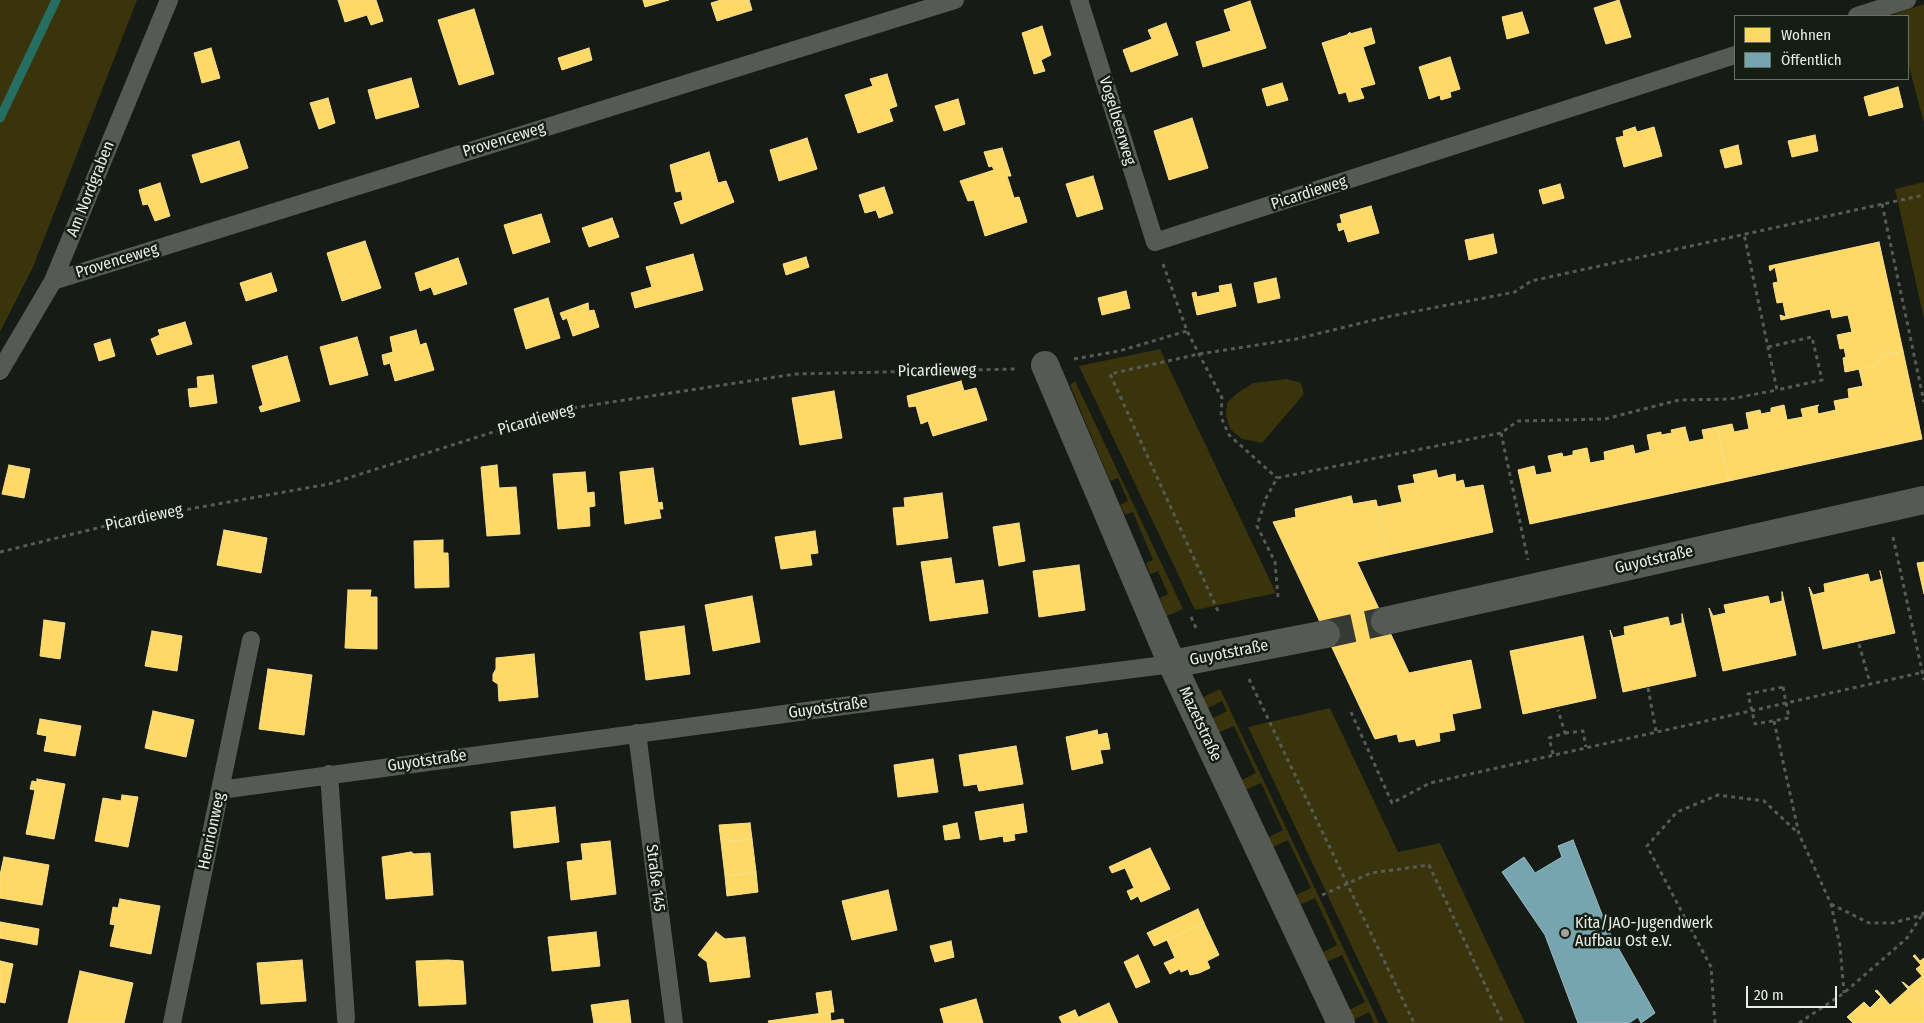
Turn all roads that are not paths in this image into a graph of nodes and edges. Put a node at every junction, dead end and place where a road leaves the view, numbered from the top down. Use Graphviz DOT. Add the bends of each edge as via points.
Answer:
graph roads {
  1 [pos="169,0"];
  2 [pos="955,0"];
  3 [pos="1079,0"];
  4 [pos="1907,0"];
  5 [pos="1860,15"];
  6 [pos="1734,55"];
  7 [pos="1155,242"];
  8 [pos="53,281"];
  9 [pos="1044,365"];
  10 [pos="0,371"];
  11 [pos="1924,500"];
  12 [pos="1384,620"];
  13 [pos="1326,634"];
  14 [pos="251,640"];
  15 [pos="1172,664"];
  16 [pos="637,733"];
  17 [pos="329,774"];
  18 [pos="220,790"];
  19 [pos="346,1019"];
  20 [pos="172,1023"];
  21 [pos="674,1023"];
  22 [pos="1341,1023"];
  1 -- 8 [label="lane, Am Nordgraben"];
  2 -- 8 [label="lane, Provenceweg"];
  3 -- 7 [label="lane, Vogelbeerweg"];
  4 -- 5 [label="lane"];
  6 -- 7 [label="lane, Picardieweg"];
  8 -- 10 [label="lane, Am Nordgraben"];
  9 -- 15 [label="street, Mazetstraße"];
  11 -- 12 [label="street, Guyotstraße"];
  13 -- 15 [label="street, Guyotstraße"];
  14 -- 18 [label="lane, Henrionweg"];
  15 -- 16 [label="lane, Guyotstraße"];
  15 -- 22 [label="street, Mazetstraße"];
  16 -- 17 [label="lane, Guyotstraße"];
  16 -- 21 [label="lane, Straße 145"];
  17 -- 18 [label="lane, Guyotstraße"];
  17 -- 19 [label="lane"];
  18 -- 20 [label="lane, Henrionweg"];
}
